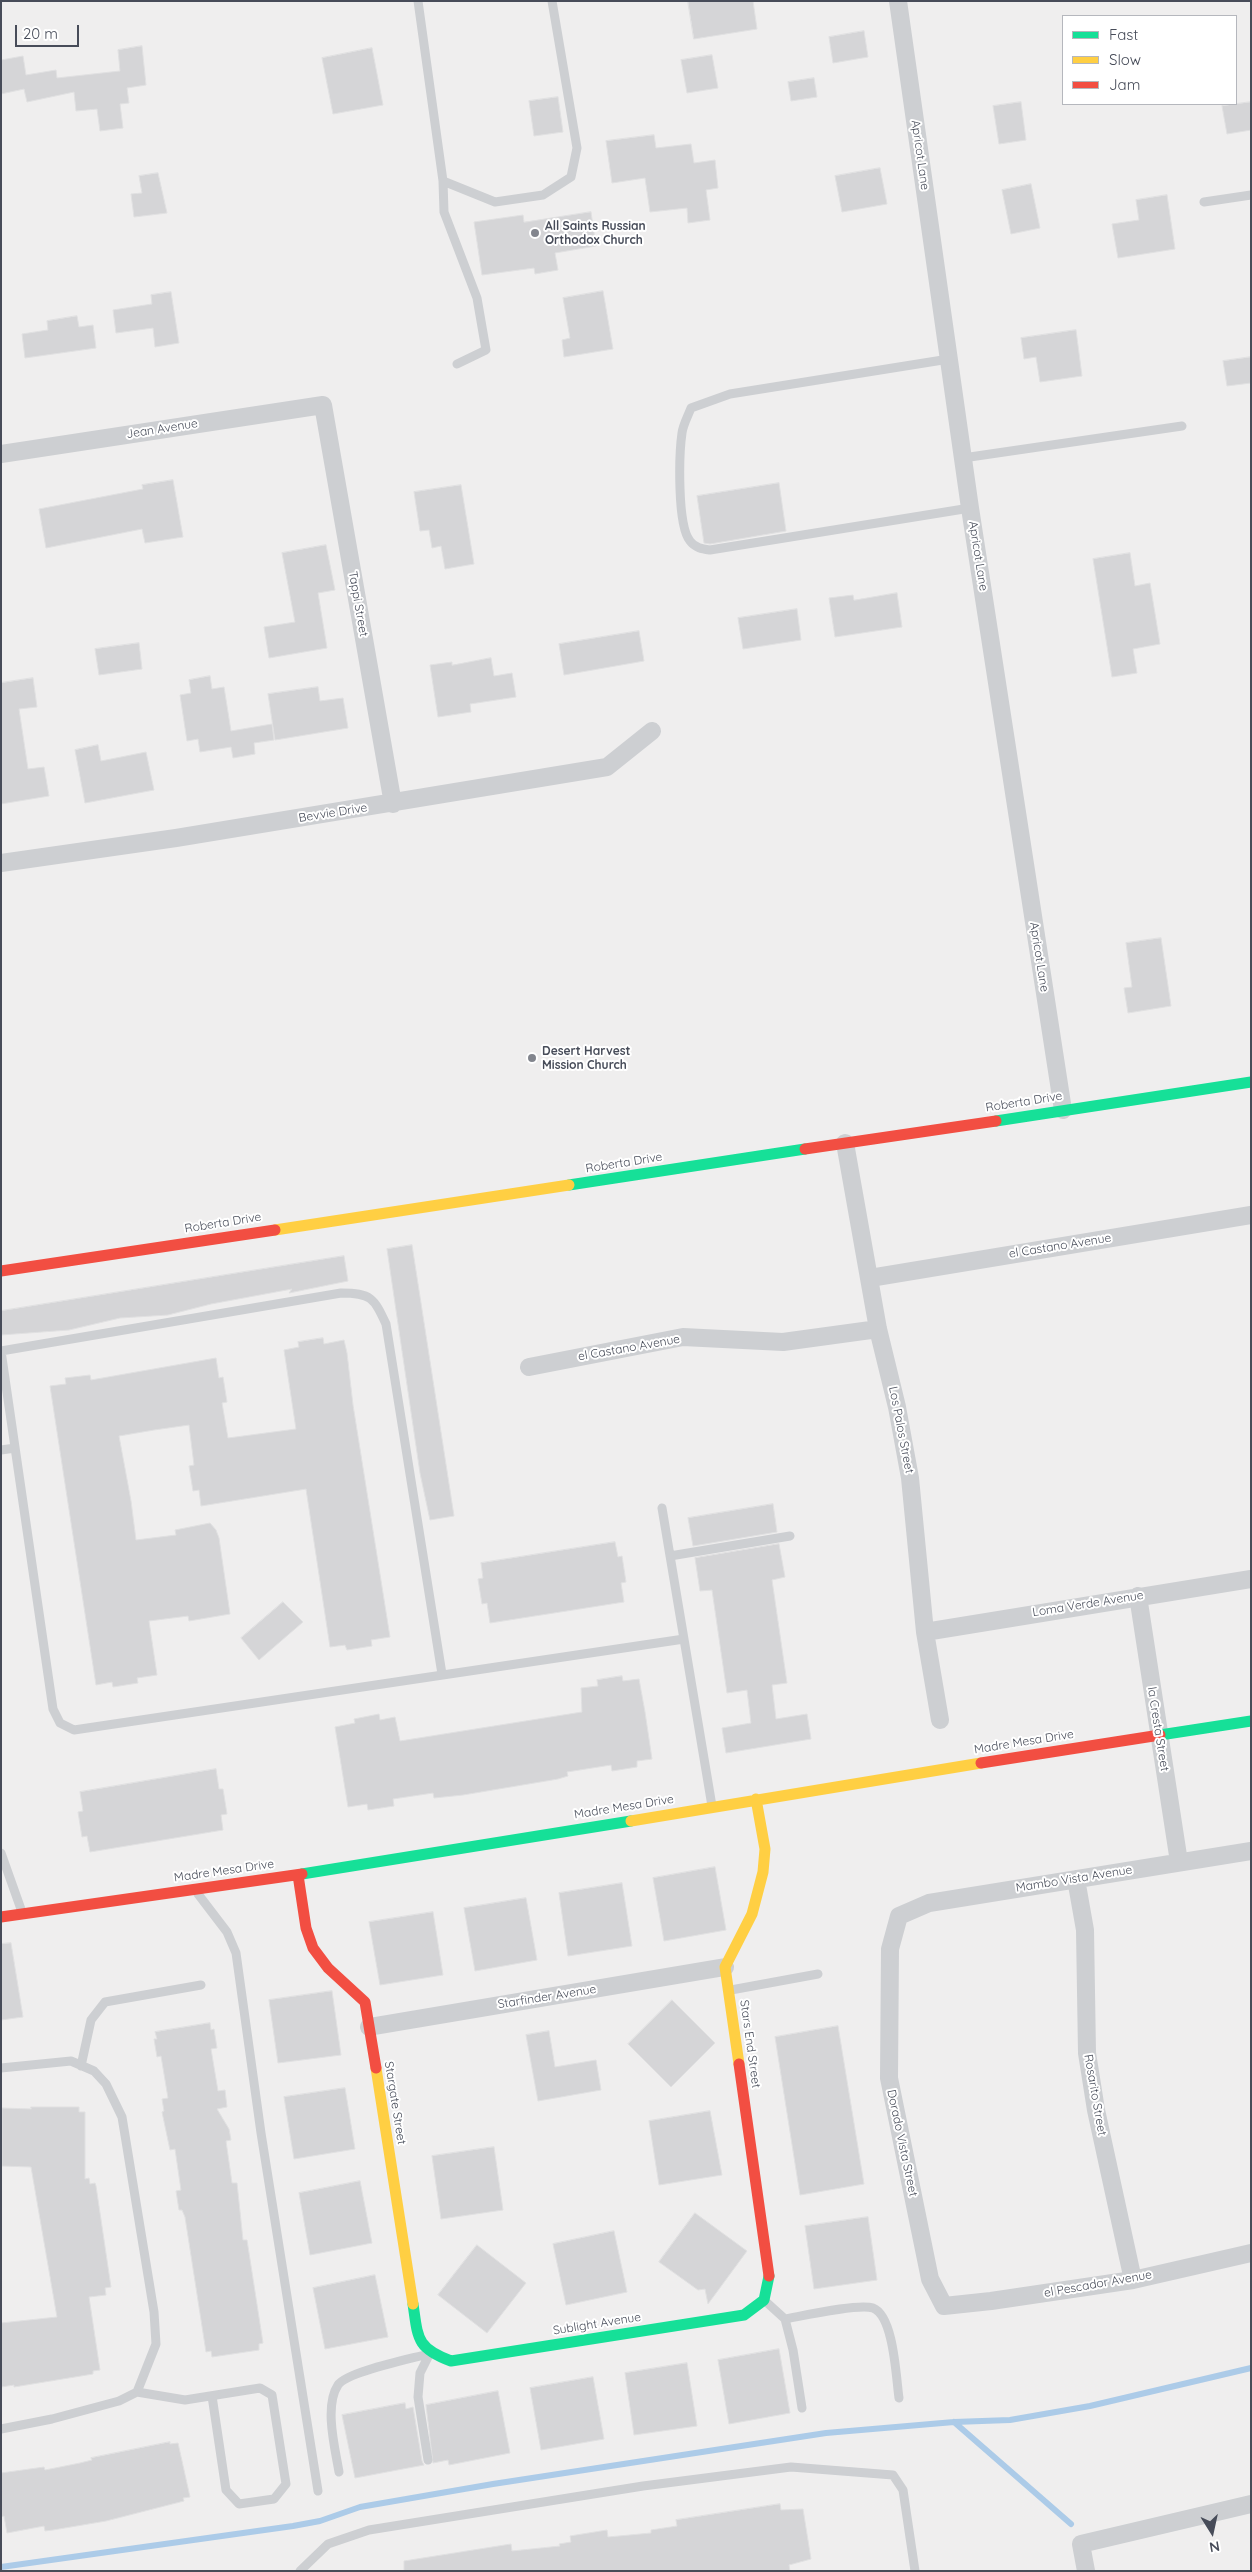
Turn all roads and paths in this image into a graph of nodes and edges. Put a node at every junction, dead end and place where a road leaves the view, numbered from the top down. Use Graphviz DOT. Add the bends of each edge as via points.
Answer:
graph roads {
  1 [pos="418,1"];
  2 [pos="552,1"];
  3 [pos="898,1"];
  4 [pos="443,180"];
  5 [pos="1251,195"];
  6 [pos="1204,202"];
  7 [pos="949,359"];
  8 [pos="457,364"];
  9 [pos="322,405"];
  10 [pos="1182,426"];
  11 [pos="1,454"];
  12 [pos="963,458"];
  13 [pos="970,508"];
  14 [pos="652,731"];
  15 [pos="393,804"];
  16 [pos="1,863"];
  17 [pos="1251,1082"];
  18 [pos="1063,1110"];
  19 [pos="845,1143"];
  20 [pos="1251,1215"];
  21 [pos="1,1271"];
  22 [pos="870,1278"];
  23 [pos="878,1329"];
  24 [pos="1,1351"];
  25 [pos="529,1367"];
  26 [pos="15,1448"];
  27 [pos="1,1450"];
  28 [pos="662,1508"];
  29 [pos="790,1536"];
  30 [pos="670,1556"];
  31 [pos="1251,1579"];
  32 [pos="1138,1596"];
  33 [pos="925,1632"];
  34 [pos="684,1639"];
  35 [pos="442,1674"];
  36 [pos="940,1720"];
  37 [pos="1251,1721"];
  38 [pos="1159,1734"];
  39 [pos="756,1799"];
  40 [pos="712,1806"];
  41 [pos="1251,1851"];
  42 [pos="1,1853"];
  43 [pos="1179,1862"];
  44 [pos="298,1874"];
  45 [pos="1076,1879"];
  46 [pos="195,1890"];
  47 [pos="22,1914"];
  48 [pos="899,1916"];
  49 [pos="1,1917"];
  50 [pos="725,1968"];
  51 [pos="818,1974"];
  52 [pos="201,1985"];
  53 [pos="728,1990"];
  54 [pos="369,2027"];
  55 [pos="81,2066"];
  56 [pos="1,2068"];
  57 [pos="1251,2253"];
  58 [pos="1133,2280"];
  59 [pos="764,2300"];
  60 [pos="944,2306"];
  61 [pos="785,2319"];
  62 [pos="430,2353"];
  63 [pos="138,2392"];
  64 [pos="212,2396"];
  65 [pos="899,2398"];
  66 [pos="802,2408"];
  67 [pos="1,2429"];
  68 [pos="428,2460"];
  69 [pos="339,2472"];
  70 [pos="318,2491"];
  71 [pos="1251,2504"];
  72 [pos="300,2571"];
  73 [pos="916,2571"];
  74 [pos="1086,2571"];
  1 -- 4 [label="lane"];
  2 -- 4 [label="lane" via="577,148 571,177 543,195 496,202"];
  3 -- 7 [label="street, Apricot Lane"];
  4 -- 8 [label="lane" via="444,212 477,298 486,350"];
  5 -- 6 [label="lane"];
  7 -- 12 [label="street, Apricot Lane"];
  7 -- 13 [label="lane" via="730,394 691,408 682,431 680,453 682,516 689,540 710,550"];
  9 -- 11 [label="street, Jean Avenue"];
  9 -- 15 [label="street, Tappi Street"];
  10 -- 12 [label="lane"];
  12 -- 13 [label="street, Apricot Lane"];
  13 -- 18 [label="street, Apricot Lane"];
  14 -- 15 [label="street, Bevvie Drive" via="607,767"];
  15 -- 16 [label="street, Bevvie Drive"];
  17 -- 18 [label="street, Roberta Drive"];
  18 -- 19 [label="street, Roberta Drive"];
  19 -- 21 [label="street, Roberta Drive"];
  19 -- 22 [label="street, Los Palos Street"];
  20 -- 22 [label="street, el Castano Avenue"];
  22 -- 23 [label="street, Los Palos Street"];
  23 -- 25 [label="street, el Castano Avenue" via="782,1342 682,1337"];
  23 -- 33 [label="street, Los Palos Street" via="910,1478"];
  24 -- 26 [label="lane"];
  24 -- 35 [label="lane" via="342,1293 363,1293 377,1305 386,1324"];
  26 -- 27 [label="lane"];
  26 -- 35 [label="lane" via="53,1709 60,1723 67,1727 74,1730"];
  28 -- 30 [label="lane"];
  29 -- 30 [label="lane"];
  30 -- 34 [label="lane"];
  31 -- 32 [label="street, Loma Verde Avenue"];
  32 -- 33 [label="street, Loma Verde Avenue"];
  32 -- 38 [label="street, la Cresta Street"];
  33 -- 36 [label="street, Los Palos Street"];
  34 -- 35 [label="lane"];
  34 -- 40 [label="lane"];
  37 -- 38 [label="street, Madre Mesa Drive"];
  38 -- 39 [label="street, Madre Mesa Drive"];
  38 -- 43 [label="street, la Cresta Street"];
  39 -- 40 [label="street, Madre Mesa Drive"];
  39 -- 50 [label="street" via="765,1855 758,1903 745,1935"];
  40 -- 44 [label="street, Madre Mesa Drive"];
  41 -- 43 [label="street, Mambo Vista Avenue"];
  42 -- 47 [label="lane"];
  43 -- 45 [label="street, Mambo Vista Avenue"];
  44 -- 46 [label="street, Madre Mesa Drive"];
  44 -- 54 [label="street, Stargate Street" via="310,1944 319,1958 364,2002"];
  45 -- 48 [label="street, Mambo Vista Avenue" via="929,1903"];
  45 -- 58 [label="street, Rosarito Street" via="1085,1930 1087,2053"];
  46 -- 47 [label="street, Madre Mesa Drive"];
  46 -- 70 [label="lane" via="226,1932 236,1953 260,2133"];
  47 -- 49 [label="street, Madre Mesa Drive"];
  48 -- 60 [label="street, Dorado Vista Street" via="890,1949 888,2078 930,2279"];
  50 -- 53 [label="street, Stars End Street"];
  50 -- 54 [label="street, Starfinder Avenue"];
  51 -- 53 [label="lane"];
  52 -- 55 [label="lane" via="106,2002 91,2020"];
  53 -- 59 [label="street, Stars End Street" via="770,2272"];
  54 -- 62 [label="street, Stargate Street" via="418,2336"];
  55 -- 56 [label="lane" via="71,2061"];
  55 -- 63 [label="lane" via="94,2071 106,2084 122,2117 154,2312 156,2344"];
  57 -- 58 [label="street, el Pescador Avenue"];
  58 -- 60 [label="street, el Pescador Avenue"];
  59 -- 61 [label="lane"];
  59 -- 62 [label="street, Sublight Avenue" via="744,2315 451,2361"];
  61 -- 65 [label="lane" via="852,2308 872,2308 880,2313 888,2326"];
  61 -- 66 [label="lane"];
  62 -- 68 [label="lane" via="420,2374 418,2397"];
  62 -- 69 [label="lane" via="352,2374 338,2383 333,2397 331,2426"];
  63 -- 64 [label="lane" via="185,2400"];
  63 -- 67 [label="lane" via="52,2419"];
  64 -- 64 [label="lane" via="260,2388 272,2395 286,2484 274,2499 239,2504 226,2490"];
  71 -- 74 [label="street" via="1081,2544"];
  72 -- 73 [label="lane" via="328,2544 369,2530 643,2486 792,2467 893,2475 903,2490"];
}
